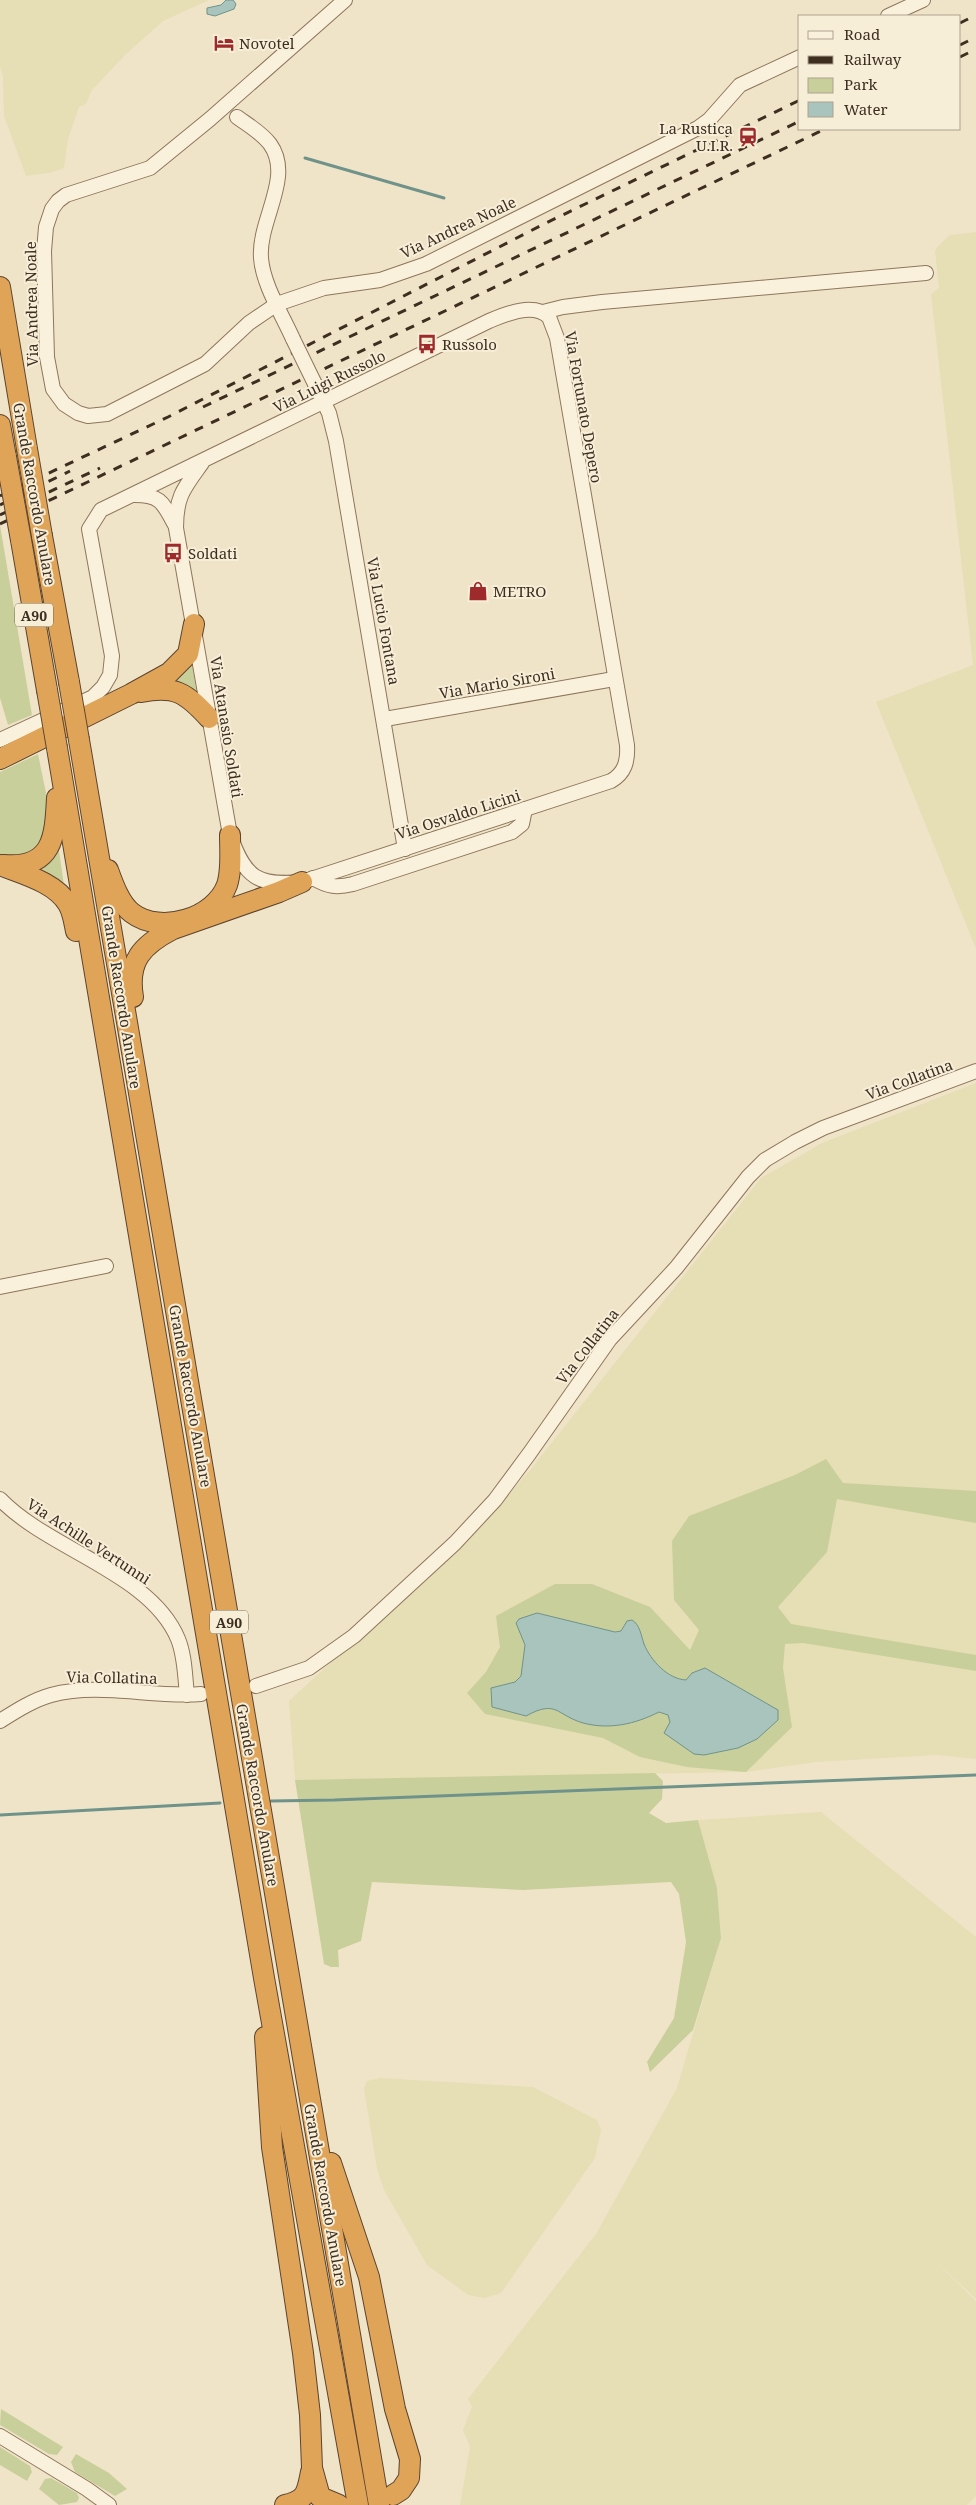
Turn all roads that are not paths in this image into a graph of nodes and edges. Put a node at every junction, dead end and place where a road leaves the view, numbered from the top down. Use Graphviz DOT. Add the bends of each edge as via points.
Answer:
graph roads {
  1 [pos="345,0"];
  2 [pos="923,0"];
  3 [pos="890,15"];
  4 [pos="798,58"];
  5 [pos="237,117"];
  6 [pos="926,273"];
  7 [pos="0,287"];
  8 [pos="277,304"];
  9 [pos="543,312"];
  10 [pos="324,401"];
  11 [pos="0,425"];
  12 [pos="202,463"];
  13 [pos="134,495"];
  14 [pos="176,528"];
  15 [pos="194,624"];
  16 [pos="614,679"];
  17 [pos="131,694"];
  18 [pos="209,718"];
  19 [pos="385,719"];
  20 [pos="0,740"];
  21 [pos="58,754"];
  22 [pos="0,759"];
  23 [pos="622,773"];
  24 [pos="525,809"];
  25 [pos="91,813"];
  26 [pos="230,836"];
  27 [pos="405,849"];
  28 [pos="308,880"];
  29 [pos="105,1036"];
  30 [pos="976,1071"];
  31 [pos="138,1096"];
  32 [pos="106,1266"];
  33 [pos="0,1286"];
  34 [pos="0,1499"];
  35 [pos="256,1686"];
  36 [pos="201,1694"];
  37 [pos="187,1695"];
  38 [pos="0,1721"];
  39 [pos="264,1978"];
  40 [pos="309,2094"];
  41 [pos="0,2436"];
  42 [pos="312,2468"];
  43 [pos="386,2500"];
  44 [pos="109,2505"];
  45 [pos="285,2505"];
  46 [pos="339,2505"];
  47 [pos="358,2505"];
  1 -- 8 [label="street, Via Andrea Noale" via="150,168 66,195 52,209 46,227 44,261 50,380 58,397 78,413 88,416 107,414 190,374 215,356 258,316"];
  2 -- 3 [label="street"];
  4 -- 8 [label="street, Via Andrea Noale" via="740,85 698,128 426,264 380,280 324,288"];
  5 -- 8 [label="street" via="270,143 278,163 279,178 263,230 261,251 264,272"];
  6 -- 9 [label="street" via="592,303"];
  7 -- 25 [label="highway, Grande Raccordo Anulare / A90, bridge"];
  8 -- 10 [label="street, Via Lucio Fontana, bridge"];
  9 -- 10 [label="street, Via Luigi Russolo" via="524,310 498,317"];
  9 -- 16 [label="street, Via Fortunato Depero" via="550,319 556,338"];
  10 -- 12 [label="street, Via Luigi Russolo"];
  10 -- 19 [label="street, Via Lucio Fontana" via="336,440"];
  11 -- 21 [label="highway, Grande Raccordo Anulare / A90, bridge"];
  12 -- 13 [label="street, Via Luigi Russolo"];
  12 -- 14 [label="street, Via Atanasio Soldati" via="181,493 176,508"];
  13 -- 14 [label="street, Via Atanasio Soldati" via="150,495 159,499"];
  13 -- 20 [label="street, Via Luigi Russolo" via="101,510 89,529 112,656 107,680 89,699"];
  14 -- 15 [label="street, Via Atanasio Soldati"];
  15 -- 17 [label="highway" via="190,649 184,660 169,673"];
  15 -- 18 [label="street, Via Atanasio Soldati"];
  16 -- 19 [label="street, Via Mario Sironi"];
  16 -- 23 [label="street, Via Fortunato Depero" via="627,753"];
  17 -- 18 [label="highway" via="155,689 175,691 192,700"];
  17 -- 22 [label="highway"];
  18 -- 26 [label="street, Via Atanasio Soldati"];
  19 -- 27 [label="street, Via Lucio Fontana"];
  21 -- 29 [label="highway, Grande Raccordo Anulare / A90"];
  21 -- 29 [label="highway" via="56,828 52,843 32,861 0,865 45,884 68,904"];
  23 -- 24 [label="street, Via Osvaldo Licini" via="611,780"];
  24 -- 27 [label="street, Via Osvaldo Licini"];
  24 -- 28 [label="street" via="522,824 512,832 337,888"];
  25 -- 26 [label="highway" via="101,851 124,905 136,916 152,921 184,919 215,903 228,883"];
  25 -- 31 [label="highway, Grande Raccordo Anulare / A90"];
  26 -- 28 [label="street, Via Atanasio Soldati" via="242,865 258,879 271,883"];
  27 -- 28 [label="street, Via Osvaldo Licini"];
  28 -- 31 [label="highway" via="173,929 153,940 141,952 132,971"];
  29 -- 39 [label="highway, Grande Raccordo Anulare / A90"];
  30 -- 35 [label="street, Via Collatina" via="823,1128 765,1160 676,1268 610,1339 495,1500 455,1543 354,1636 309,1668"];
  31 -- 40 [label="highway, Grande Raccordo Anulare / A90"];
  32 -- 33 [label="street"];
  34 -- 37 [label="street, Via Achille Vertunni" via="39,1530 141,1592 162,1612 175,1631 180,1646"];
  36 -- 37 [label="street, Via Collatina"];
  37 -- 38 [label="street, Via Collatina" via="117,1691 60,1693 34,1701"];
  39 -- 42 [label="highway" via="269,2115 303,2353"];
  39 -- 47 [label="highway, Grande Raccordo Anulare / A90"];
  40 -- 43 [label="highway, Grande Raccordo Anulare / A90"];
  40 -- 43 [label="highway" via="370,2277 395,2409 410,2458 411,2471 406,2485"];
  41 -- 44 [label="street"];
  42 -- 45 [label="highway" via="305,2495 297,2502"];
  42 -- 46 [label="highway" via="320,2497"];
}
